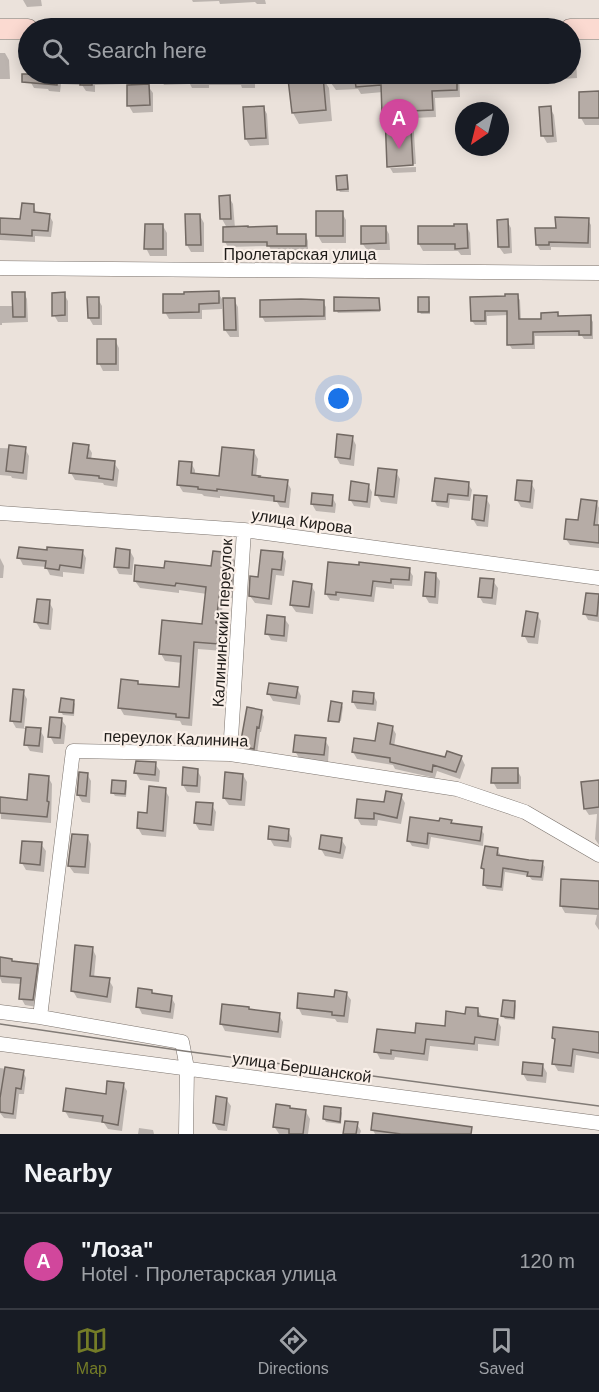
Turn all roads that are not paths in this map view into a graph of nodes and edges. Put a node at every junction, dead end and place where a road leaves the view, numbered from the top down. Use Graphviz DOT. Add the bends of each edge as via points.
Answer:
graph roads {
  1 [pos="0,29"];
  2 [pos="18,29"];
  3 [pos="581,29"];
  4 [pos="599,29"];
  5 [pos="0,268"];
  6 [pos="599,273"];
  7 [pos="0,513"];
  8 [pos="244,530"];
  9 [pos="599,578"];
  10 [pos="230,754"];
  11 [pos="599,855"];
  12 [pos="0,1012"];
  13 [pos="40,1017"];
  14 [pos="0,1044"];
  15 [pos="187,1068"];
  16 [pos="599,1123"];
  17 [pos="186,1134"];
  1 -- 2 [label="main road"];
  3 -- 4 [label="main road"];
  5 -- 6 [label="street, Пролетарская улица"];
  7 -- 8 [label="street, улица Кирова"];
  8 -- 9 [label="street, улица Кирова"];
  8 -- 10 [label="street, Калининский переулок"];
  10 -- 11 [label="street, переулок Калинина" via="457,789 525,812"];
  10 -- 13 [label="street, переулок Калинина" via="74,751"];
  12 -- 13 [label="street"];
  13 -- 15 [label="street" via="182,1042"];
  14 -- 15 [label="street, улица Бершанской"];
  15 -- 16 [label="street, улица Бершанской"];
  15 -- 17 [label="street"];
}
